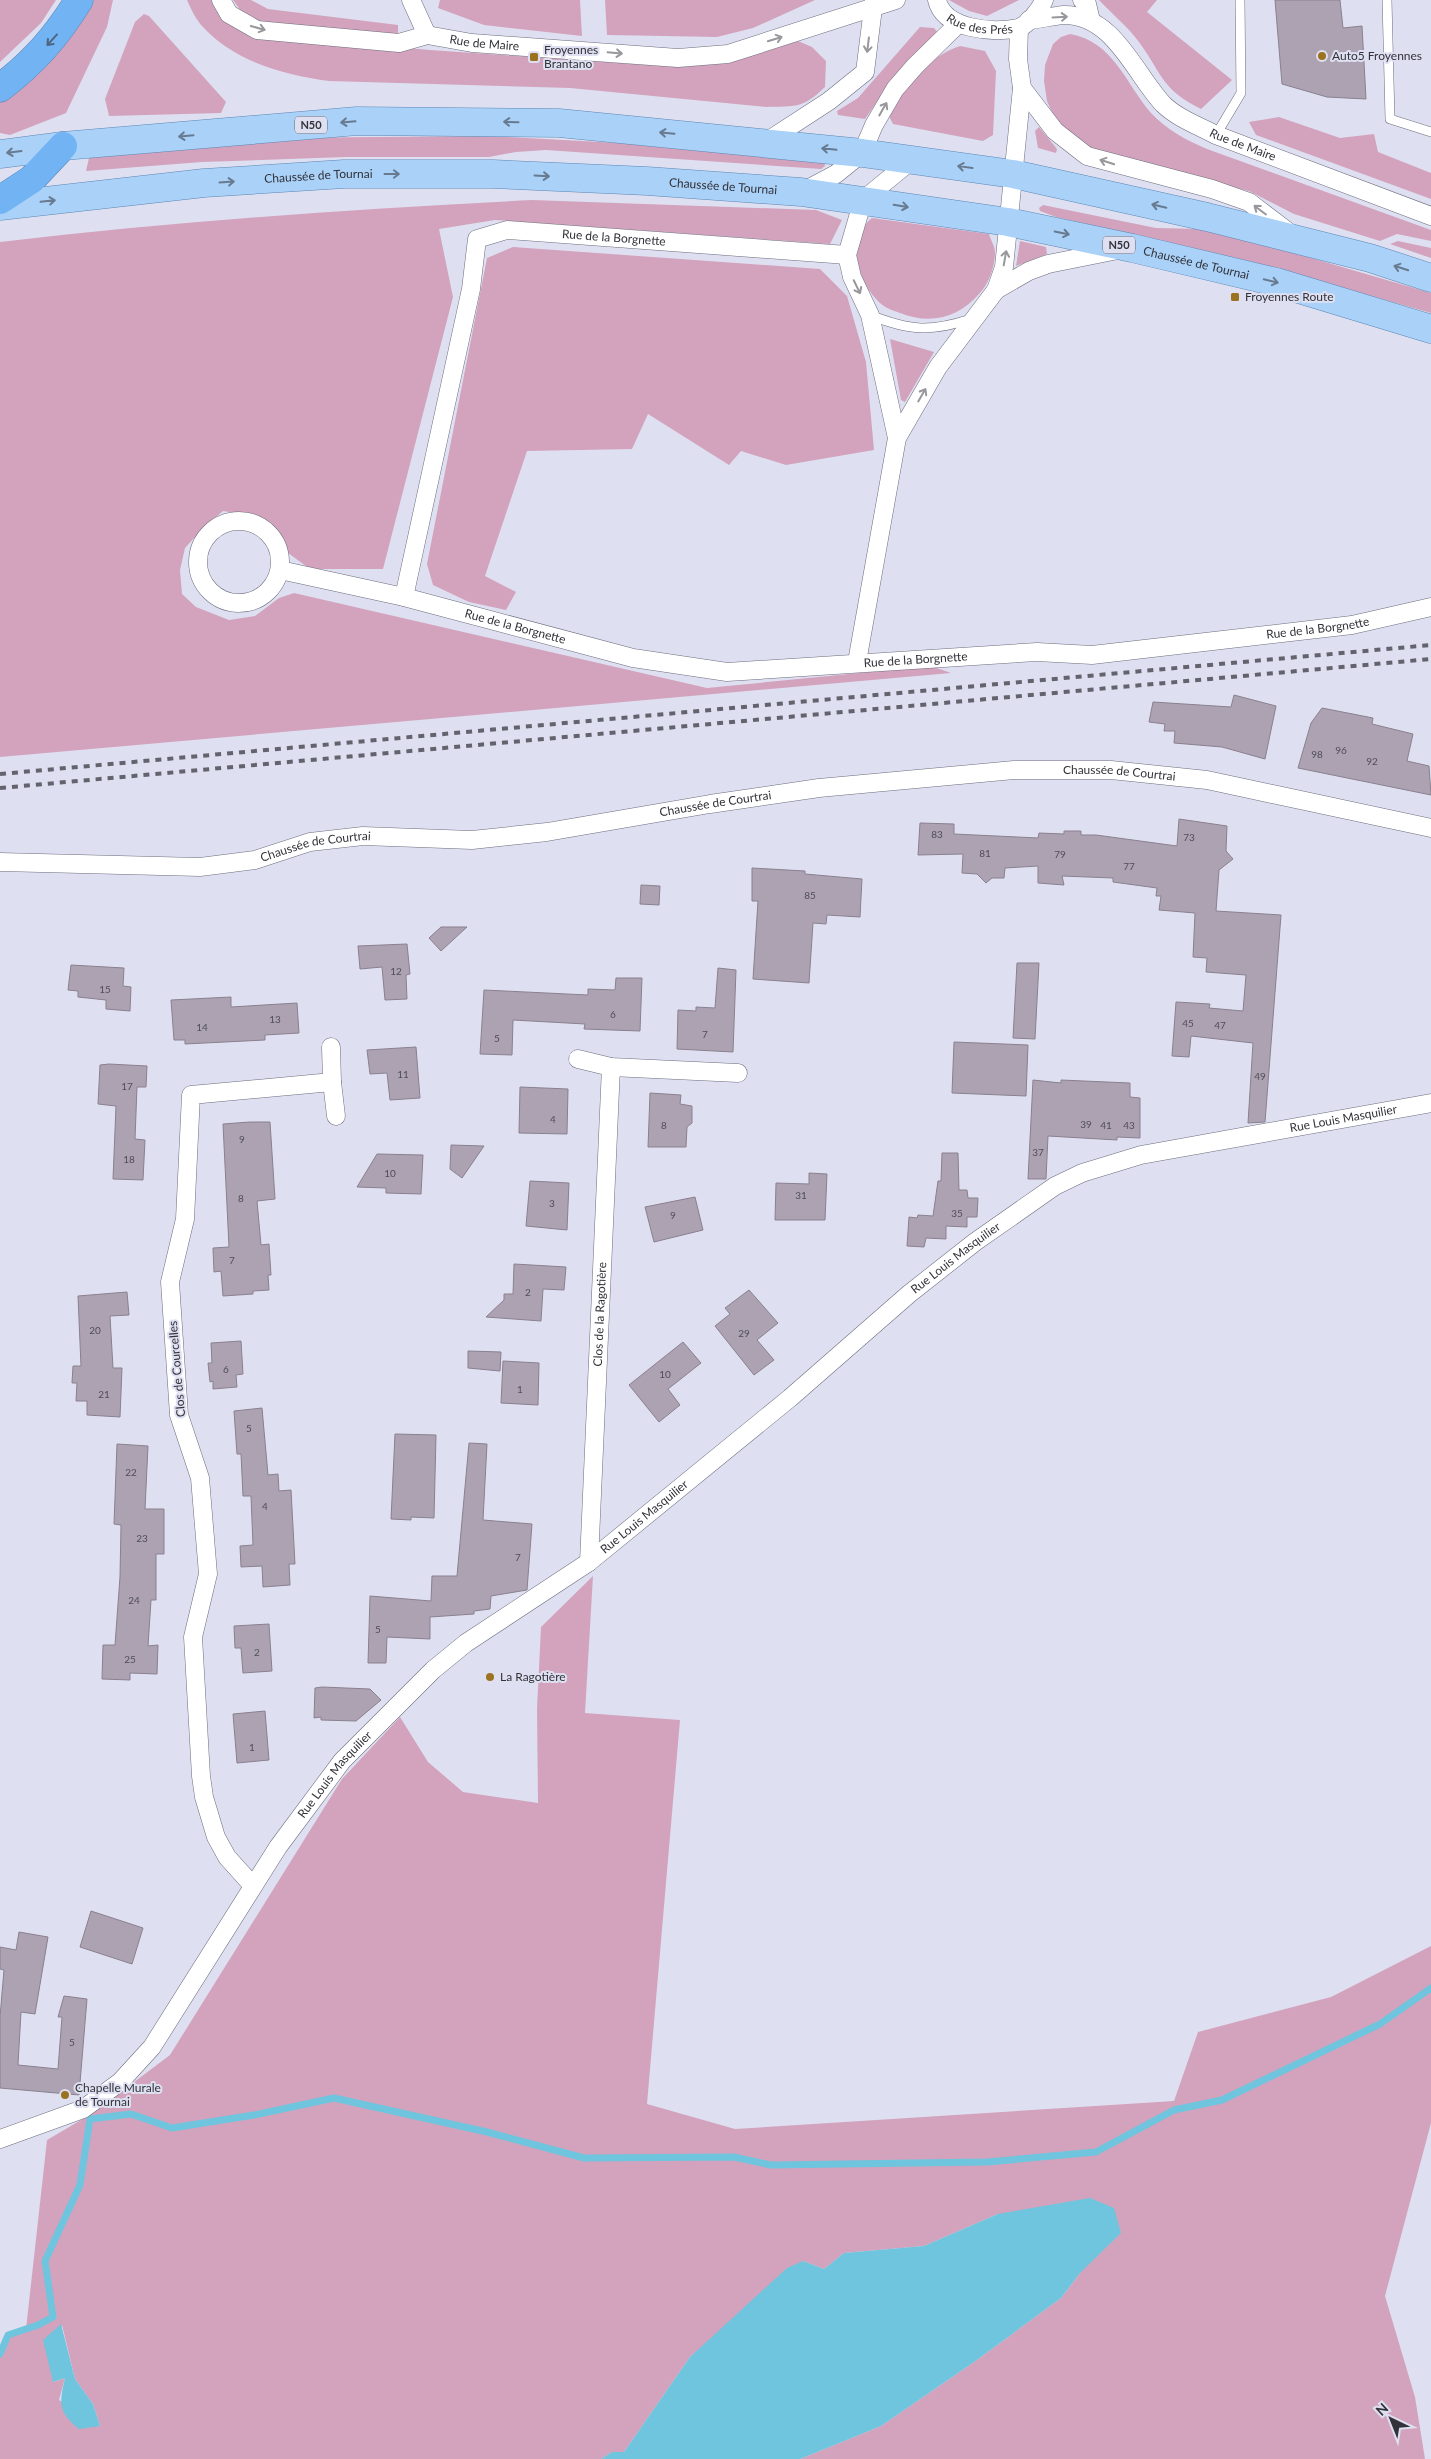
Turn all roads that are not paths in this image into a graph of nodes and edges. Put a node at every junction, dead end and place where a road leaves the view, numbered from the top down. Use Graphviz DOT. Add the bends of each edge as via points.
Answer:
graph roads {
  1 [pos="79,0"];
  2 [pos="221,0"];
  3 [pos="411,0"];
  4 [pos="896,0"];
  5 [pos="937,0"];
  6 [pos="1044,0"];
  7 [pos="1082,0"];
  8 [pos="1240,0"];
  9 [pos="1387,0"];
  10 [pos="874,3"];
  11 [pos="1091,21"];
  12 [pos="958,24"];
  13 [pos="1024,24"];
  14 [pos="427,35"];
  15 [pos="0,88"];
  16 [pos="1022,88"];
  17 [pos="1431,132"];
  18 [pos="1216,135"];
  19 [pos="766,142"];
  20 [pos="63,146"];
  21 [pos="862,153"];
  22 [pos="0,154"];
  23 [pos="912,160"];
  24 [pos="1013,174"];
  25 [pos="801,192"];
  26 [pos="0,200"];
  27 [pos="863,200"];
  28 [pos="0,206"];
  29 [pos="1431,216"];
  30 [pos="1008,222"];
  31 [pos="1299,240"];
  32 [pos="1132,248"];
  33 [pos="847,255"];
  34 [pos="1431,278"];
  35 [pos="996,290"];
  36 [pos="870,315"];
  37 [pos="974,319"];
  38 [pos="1431,328"];
  39 [pos="897,438"];
  40 [pos="280,570"];
  41 [pos="404,597"];
  42 [pos="1431,607"];
  43 [pos="857,662"];
  44 [pos="1431,828"];
  45 [pos="0,862"];
  46 [pos="331,1047"];
  47 [pos="578,1059"];
  48 [pos="611,1067"];
  49 [pos="738,1073"];
  50 [pos="332,1082"];
  51 [pos="1431,1103"];
  52 [pos="336,1116"];
  53 [pos="589,1562"];
  54 [pos="253,1886"];
  55 [pos="0,2139"];
  1 -- 15 [label="highway, one-way" via="58,33 29,66"];
  2 -- 14 [label="street, Rue de Maire, one-way" via="229,14 257,30 399,43"];
  3 -- 14 [label="street"];
  4 -- 10 [label="street, Rue de Maire"];
  5 -- 12 [label="street, Rue des Prés"];
  6 -- 13 [label="street"];
  7 -- 11 [label="street, Rue de Maire" via="1087,4"];
  8 -- 18 [label="lane" via="1241,93"];
  9 -- 17 [label="lane" via="1390,118"];
  14 -- 10 [label="street, Rue de Maire, one-way" via="472,43 678,58 728,54"];
  10 -- 19 [label="street, one-way" via="865,72 829,101"];
  13 -- 11 [label="street, Rue de Maire, one-way" via="1065,15"];
  11 -- 18 [label="street, Rue de Maire" via="1124,49 1164,105"];
  12 -- 13 [label="street, Rue des Prés" via="997,31"];
  21 -- 12 [label="street, one-way" via="895,89"];
  13 -- 16 [label="street" via="1018,59"];
  16 -- 24 [label="street"];
  31 -- 16 [label="street, one-way" via="1249,202 1087,156 1055,131"];
  18 -- 29 [label="street, Rue de Maire"];
  19 -- 20 [label="main road, N50, one-way" via="559,123 468,120 357,121"];
  21 -- 19 [label="main road, N50, one-way"];
  20 -- 22 [label="main road, N50, one-way"];
  20 -- 26 [label="highway" via="32,178"];
  21 -- 23 [label="main road, N50"];
  21 -- 25 [label="street" via="836,174"];
  24 -- 23 [label="main road, N50, one-way"];
  23 -- 27 [label="street"];
  24 -- 30 [label="street"];
  31 -- 24 [label="main road, N50, one-way"];
  25 -- 27 [label="main road, Chaussée de Tournai / N50"];
  28 -- 25 [label="main road, Chaussée de Tournai / N50, one-way" via="204,183 344,174 493,174"];
  27 -- 30 [label="main road, Chaussée de Tournai / N50, one-way"];
  27 -- 33 [label="street"];
  30 -- 32 [label="main road, Chaussée de Tournai / N50, one-way"];
  35 -- 30 [label="street, one-way" via="1007,252"];
  34 -- 31 [label="main road, N50, one-way"];
  32 -- 35 [label="street" via="1048,264"];
  32 -- 38 [label="main road, Chaussée de Tournai / N50, one-way" via="1276,282"];
  33 -- 36 [label="street, one-way" via="852,277"];
  33 -- 41 [label="street, Rue de la Borgnette" via="507,230 477,239 470,289"];
  35 -- 37 [label="street"];
  36 -- 37 [label="lane" via="915,329 944,328"];
  36 -- 39 [label="street"];
  39 -- 37 [label="street, one-way" via="938,368"];
  39 -- 43 [label="street"];
  40 -- 40 [label="street" via="278,549 268,533 250,522 233,521 217,527 206,537 198,552 202,582 214,596 230,603 246,604 264,596 274,585"];
  40 -- 41 [label="street, Rue de la Borgnette"];
  41 -- 43 [label="street, Rue de la Borgnette" via="633,658 727,672"];
  42 -- 43 [label="street, Rue de la Borgnette" via="1352,625 1092,655 1037,652"];
  44 -- 45 [label="street, Chaussée de Courtrai" via="1207,780 1111,770 1014,770 819,788 547,832 472,840 363,836 310,842 255,860 200,867"];
  46 -- 50 [label="street"];
  47 -- 48 [label="street"];
  48 -- 49 [label="street"];
  48 -- 53 [label="street, Clos de la Ragotière"];
  50 -- 52 [label="street"];
  50 -- 54 [label="street, Clos de Courcelles" via="191,1095 185,1219 170,1282 179,1415 200,1478 208,1574 192,1637 203,1790 216,1837 227,1857"];
  51 -- 53 [label="street, Rue Louis Masquilier" via="1141,1155 1082,1173 1055,1186 916,1288 790,1398"];
  53 -- 54 [label="street, Rue Louis Masquilier" via="466,1643 402,1700 342,1761"];
  54 -- 55 [label="street, Rue Louis Masquilier" via="152,2047 120,2082 83,2109"];
}
